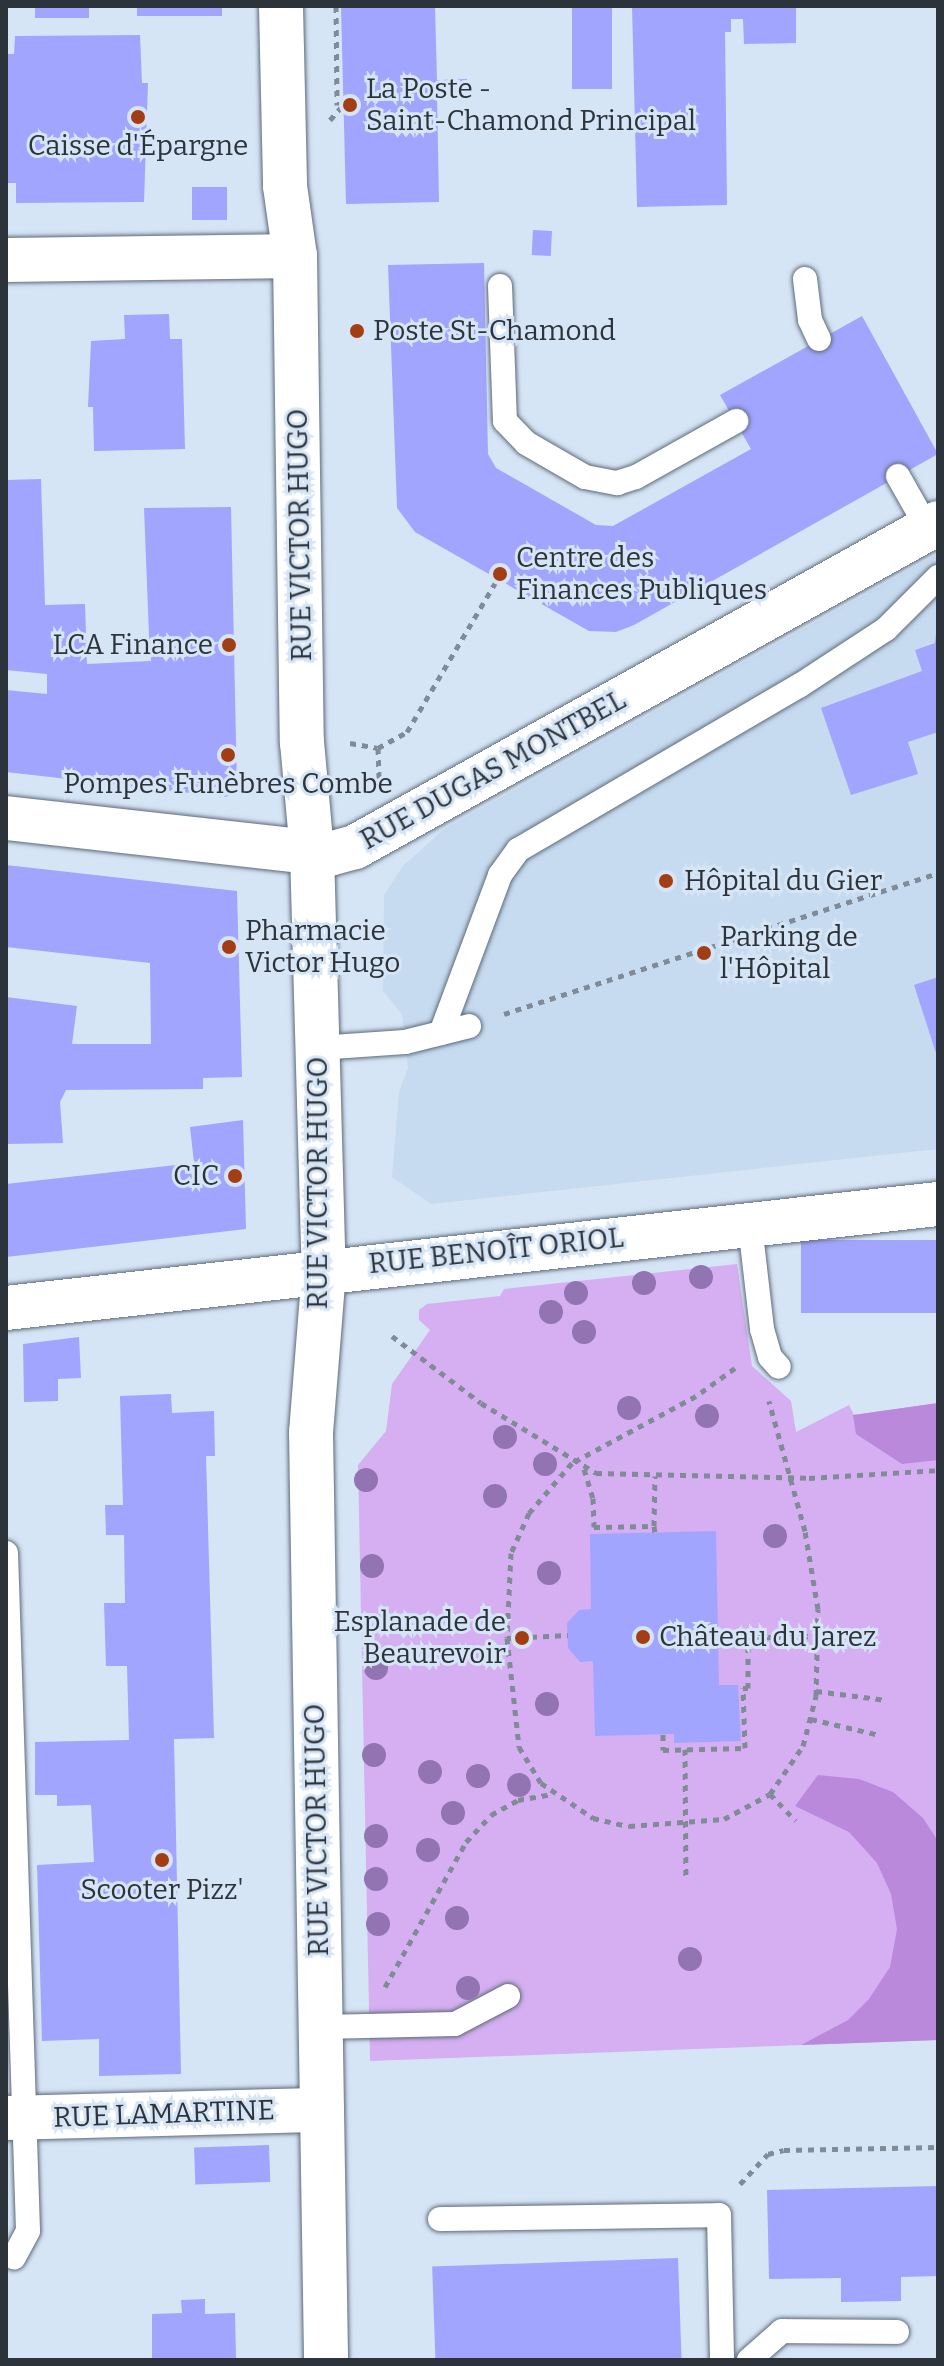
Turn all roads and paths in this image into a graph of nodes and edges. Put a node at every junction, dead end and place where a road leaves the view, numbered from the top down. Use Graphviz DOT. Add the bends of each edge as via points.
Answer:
graph roads {
  1 [pos="281,6"];
  2 [pos="336,6"];
  3 [pos="337,114"];
  4 [pos="295,256"];
  5 [pos="6,260"];
  6 [pos="805,279"];
  7 [pos="500,286"];
  8 [pos="819,339"];
  9 [pos="736,421"];
  10 [pos="898,476"];
  11 [pos="933,526"];
  12 [pos="938,577"];
  13 [pos="497,580"];
  14 [pos="341,742"];
  15 [pos="378,748"];
  16 [pos="379,779"];
  17 [pos="6,818"];
  18 [pos="312,852"];
  19 [pos="938,873"];
  20 [pos="469,1026"];
  21 [pos="441,1033"];
  22 [pos="318,1048"];
  23 [pos="938,1204"];
  24 [pos="750,1225"];
  25 [pos="324,1271"];
  26 [pos="6,1308"];
  27 [pos="392,1336"];
  28 [pos="765,1340"];
  29 [pos="779,1367"];
  30 [pos="572,1463"];
  31 [pos="584,1468"];
  32 [pos="938,1470"];
  33 [pos="655,1476"];
  34 [pos="791,1477"];
  35 [pos="6,1553"];
  36 [pos="568,1635"];
  37 [pos="819,1636"];
  38 [pos="507,1638"];
  39 [pos="718,1638"];
  40 [pos="748,1638"];
  41 [pos="816,1691"];
  42 [pos="886,1700"];
  43 [pos="811,1719"];
  44 [pos="663,1734"];
  45 [pos="880,1735"];
  46 [pos="685,1749"];
  47 [pos="554,1794"];
  48 [pos="770,1794"];
  49 [pos="796,1821"];
  50 [pos="686,1824"];
  51 [pos="686,1878"];
  52 [pos="374,1992"];
  53 [pos="508,1996"];
  54 [pos="321,2027"];
  55 [pos="322,2110"];
  56 [pos="14,2118"];
  57 [pos="938,2147"];
  58 [pos="719,2215"];
  59 [pos="440,2219"];
  60 [pos="14,2257"];
  61 [pos="897,2332"];
  62 [pos="326,2360"];
  63 [pos="722,2360"];
  64 [pos="749,2360"];
  1 -- 4 [label="main road, RUE VICTOR HUGO" via="285,186"];
  2 -- 3 [label="path"];
  4 -- 5 [label="main road"];
  4 -- 18 [label="main road, RUE VICTOR HUGO" via="302,742"];
  6 -- 8 [label="lane" via="810,320"];
  7 -- 9 [label="lane" via="505,421 526,443 600,483 617,483"];
  10 -- 11 [label="lane"];
  11 -- 18 [label="main road, RUE DUGAS MONTBEL" via="381,836 329,854"];
  12 -- 21 [label="lane" via="886,629 799,686 518,850 500,875"];
  13 -- 15 [label="path" via="419,718 394,743"];
  14 -- 15 [label="path"];
  15 -- 16 [label="path"];
  17 -- 18 [label="main road, RUE DUGAS MONTBEL"];
  18 -- 22 [label="main road, RUE VICTOR HUGO"];
  19 -- 20 [label="path"];
  20 -- 21 [label="lane"];
  21 -- 22 [label="lane" via="405,1042"];
  22 -- 25 [label="main road, RUE VICTOR HUGO"];
  23 -- 24 [label="main road, RUE BENOÎT ORIOL"];
  24 -- 25 [label="main road, RUE BENOÎT ORIOL"];
  24 -- 28 [label="lane"];
  25 -- 26 [label="main road, RUE BENOÎT ORIOL"];
  25 -- 54 [label="main road, RUE VICTOR HUGO" via="311,1421"];
  27 -- 30 [label="path" via="461,1390"];
  28 -- 29 [label="lane"];
  28 -- 30 [label="path" via="696,1396"];
  29 -- 34 [label="path" via="769,1408"];
  30 -- 31 [label="path"];
  30 -- 38 [label="path" via="529,1513 511,1553"];
  31 -- 33 [label="path" via="608,1475"];
  31 -- 33 [label="path" via="594,1527 654,1529"];
  32 -- 34 [label="path"];
  33 -- 34 [label="path"];
  34 -- 37 [label="path" via="812,1569"];
  35 -- 56 [label="lane"];
  36 -- 38 [label="path"];
  37 -- 40 [label="path"];
  37 -- 41 [label="path"];
  38 -- 47 [label="path" via="519,1747 528,1768"];
  39 -- 40 [label="path"];
  40 -- 46 [label="path" via="745,1748"];
  41 -- 42 [label="path"];
  41 -- 43 [label="path"];
  43 -- 45 [label="path"];
  43 -- 48 [label="path" via="795,1764"];
  44 -- 46 [label="path" via="663,1750"];
  46 -- 50 [label="path"];
  47 -- 50 [label="path" via="575,1810 611,1823"];
  47 -- 52 [label="path" via="518,1800 491,1815 466,1842 396,1974"];
  48 -- 49 [label="path"];
  48 -- 50 [label="path" via="724,1819"];
  50 -- 51 [label="path"];
  53 -- 54 [label="lane" via="455,2024"];
  54 -- 55 [label="main road, RUE VICTOR HUGO"];
  55 -- 56 [label="main road, RUE LAMARTINE"];
  55 -- 62 [label="main road, RUE VICTOR HUGO"];
  56 -- 60 [label="lane" via="28,2231 23,2250"];
  57 -- 58 [label="path" via="768,2154 751,2167"];
  58 -- 59 [label="lane"];
  58 -- 63 [label="lane"];
  61 -- 64 [label="lane" via="782,2331"];
}
